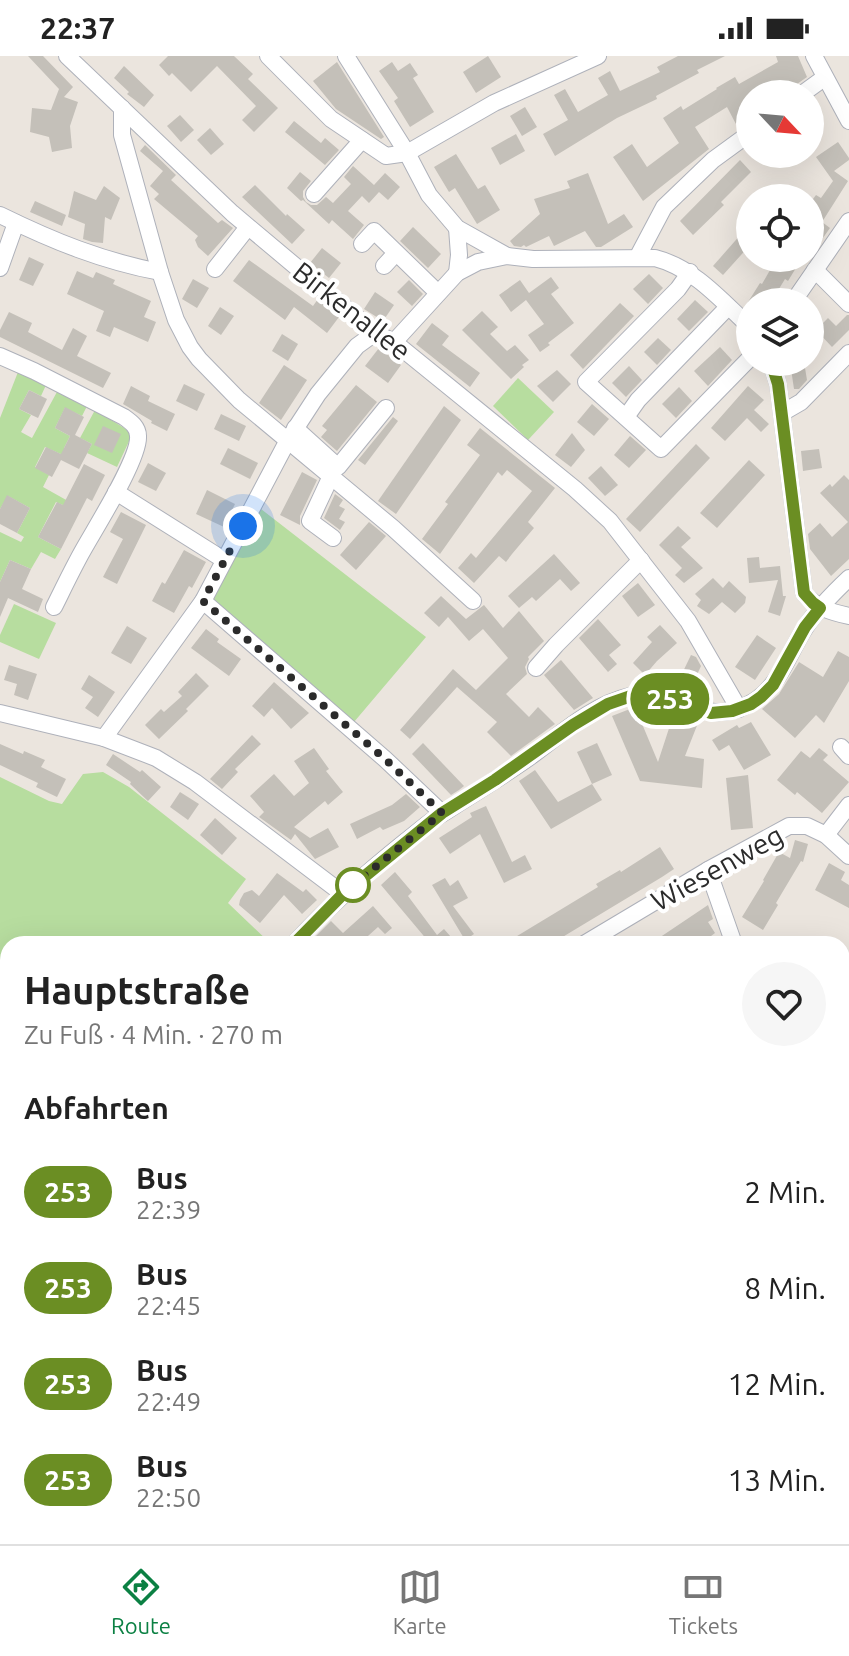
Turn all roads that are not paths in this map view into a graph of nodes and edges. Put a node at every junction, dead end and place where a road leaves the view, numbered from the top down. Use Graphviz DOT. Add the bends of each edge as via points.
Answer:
graph roads {
  1 [pos="67,56"];
  2 [pos="268,56"];
  3 [pos="346,56"];
  4 [pos="598,56"];
  5 [pos="814,56"];
  6 [pos="579,60"];
  7 [pos="824,78"];
  8 [pos="821,80"];
  9 [pos="122,108"];
  10 [pos="849,121"];
  11 [pos="362,140"];
  12 [pos="736,143"];
  13 [pos="407,153"];
  14 [pos="314,194"];
  15 [pos="0,215"];
  16 [pos="849,221"];
  17 [pos="16,223"];
  18 [pos="248,227"];
  19 [pos="457,228"];
  20 [pos="362,244"];
  21 [pos="396,253"];
  22 [pos="507,256"];
  23 [pos="824,257"];
  24 [pos="637,258"];
  25 [pos="384,266"];
  26 [pos="0,268"];
  27 [pos="215,269"];
  28 [pos="160,272"];
  29 [pos="690,272"];
  30 [pos="817,272"];
  31 [pos="457,273"];
  32 [pos="438,293"];
  33 [pos="849,304"];
  34 [pos="728,307"];
  35 [pos="736,314"];
  36 [pos="375,333"];
  37 [pos="394,342"];
  38 [pos="849,353"];
  39 [pos="0,356"];
  40 [pos="736,372"];
  41 [pos="775,376"];
  42 [pos="386,408"];
  43 [pos="782,413"];
  44 [pos="626,417"];
  45 [pos="292,434"];
  46 [pos="331,476"];
  47 [pos="116,492"];
  48 [pos="333,538"];
  49 [pos="224,560"];
  50 [pos="641,560"];
  51 [pos="849,578"];
  52 [pos="203,601"];
  53 [pos="473,601"];
  54 [pos="54,607"];
  55 [pos="820,608"];
  56 [pos="849,616"];
  57 [pos="536,668"];
  58 [pos="739,709"];
  59 [pos="0,713"];
  60 [pos="104,738"];
  61 [pos="849,805"];
  62 [pos="442,813"];
  63 [pos="826,835"];
  64 [pos="849,856"];
  65 [pos="708,870"];
  66 [pos="343,894"];
  67 [pos="302,936"];
  68 [pos="597,936"];
  69 [pos="731,936"];
  1 -- 9 [label="street, Birkenallee"];
  2 -- 11 [label="street" via="331,119"];
  3 -- 13 [label="street"];
  4 -- 6 [label="street"];
  5 -- 7 [label="street"];
  6 -- 13 [label="street"];
  7 -- 8 [label="street"];
  7 -- 10 [label="street"];
  9 -- 18 [label="street, Birkenallee"];
  9 -- 28 [label="street" via="122,135"];
  11 -- 13 [label="street" via="386,156"];
  11 -- 14 [label="street"];
  12 -- 24 [label="street" via="664,207"];
  13 -- 19 [label="street" via="429,195"];
  15 -- 17 [label="street"];
  16 -- 23 [label="street"];
  17 -- 26 [label="street"];
  17 -- 28 [label="street" via="64,246"];
  18 -- 27 [label="street"];
  18 -- 36 [label="street, Birkenallee"];
  19 -- 22 [label="street"];
  19 -- 31 [label="street"];
  20 -- 21 [label="street" via="374,231"];
  21 -- 25 [label="street"];
  21 -- 32 [label="street"];
  22 -- 24 [label="street"];
  22 -- 31 [label="street"];
  24 -- 29 [label="street" via="655,258"];
  28 -- 45 [label="street" via="190,347 239,400"];
  29 -- 34 [label="street"];
  29 -- 44 [label="street" via="586,382"];
  30 -- 33 [label="street"];
  31 -- 32 [label="street"];
  32 -- 37 [label="street"];
  34 -- 35 [label="street"];
  34 -- 44 [label="street"];
  36 -- 37 [label="street, Birkenallee"];
  36 -- 45 [label="street" via="357,346"];
  37 -- 50 [label="street, Birkenallee" via="575,489"];
  38 -- 43 [label="street" via="801,402"];
  39 -- 47 [label="street" via="134,425 138,443"];
  40 -- 44 [label="street" via="661,449"];
  41 -- 43 [label="street"];
  42 -- 45 [label="street" via="338,467"];
  43 -- 55 [label="street" via="804,593"];
  45 -- 46 [label="street"];
  45 -- 49 [label="street"];
  46 -- 48 [label="street" via="310,521"];
  46 -- 53 [label="street"];
  47 -- 49 [label="street"];
  47 -- 54 [label="street"];
  49 -- 52 [label="street"];
  50 -- 57 [label="street"];
  50 -- 58 [label="street, Birkenallee" via="688,621"];
  51 -- 55 [label="street"];
  52 -- 60 [label="street"];
  52 -- 62 [label="street"];
  55 -- 56 [label="street"];
  55 -- 58 [label="street" via="773,685"];
  58 -- 62 [label="street" via="711,713 646,694 608,704"];
  59 -- 60 [label="street"];
  60 -- 66 [label="street" via="156,758 195,782"];
  61 -- 63 [label="street"];
  62 -- 66 [label="street"];
  63 -- 64 [label="street, Wiesenweg"];
  63 -- 65 [label="street, Wiesenweg" via="807,826 789,826"];
  65 -- 68 [label="street, Wiesenweg"];
  65 -- 69 [label="street"];
  66 -- 67 [label="street"];
}
